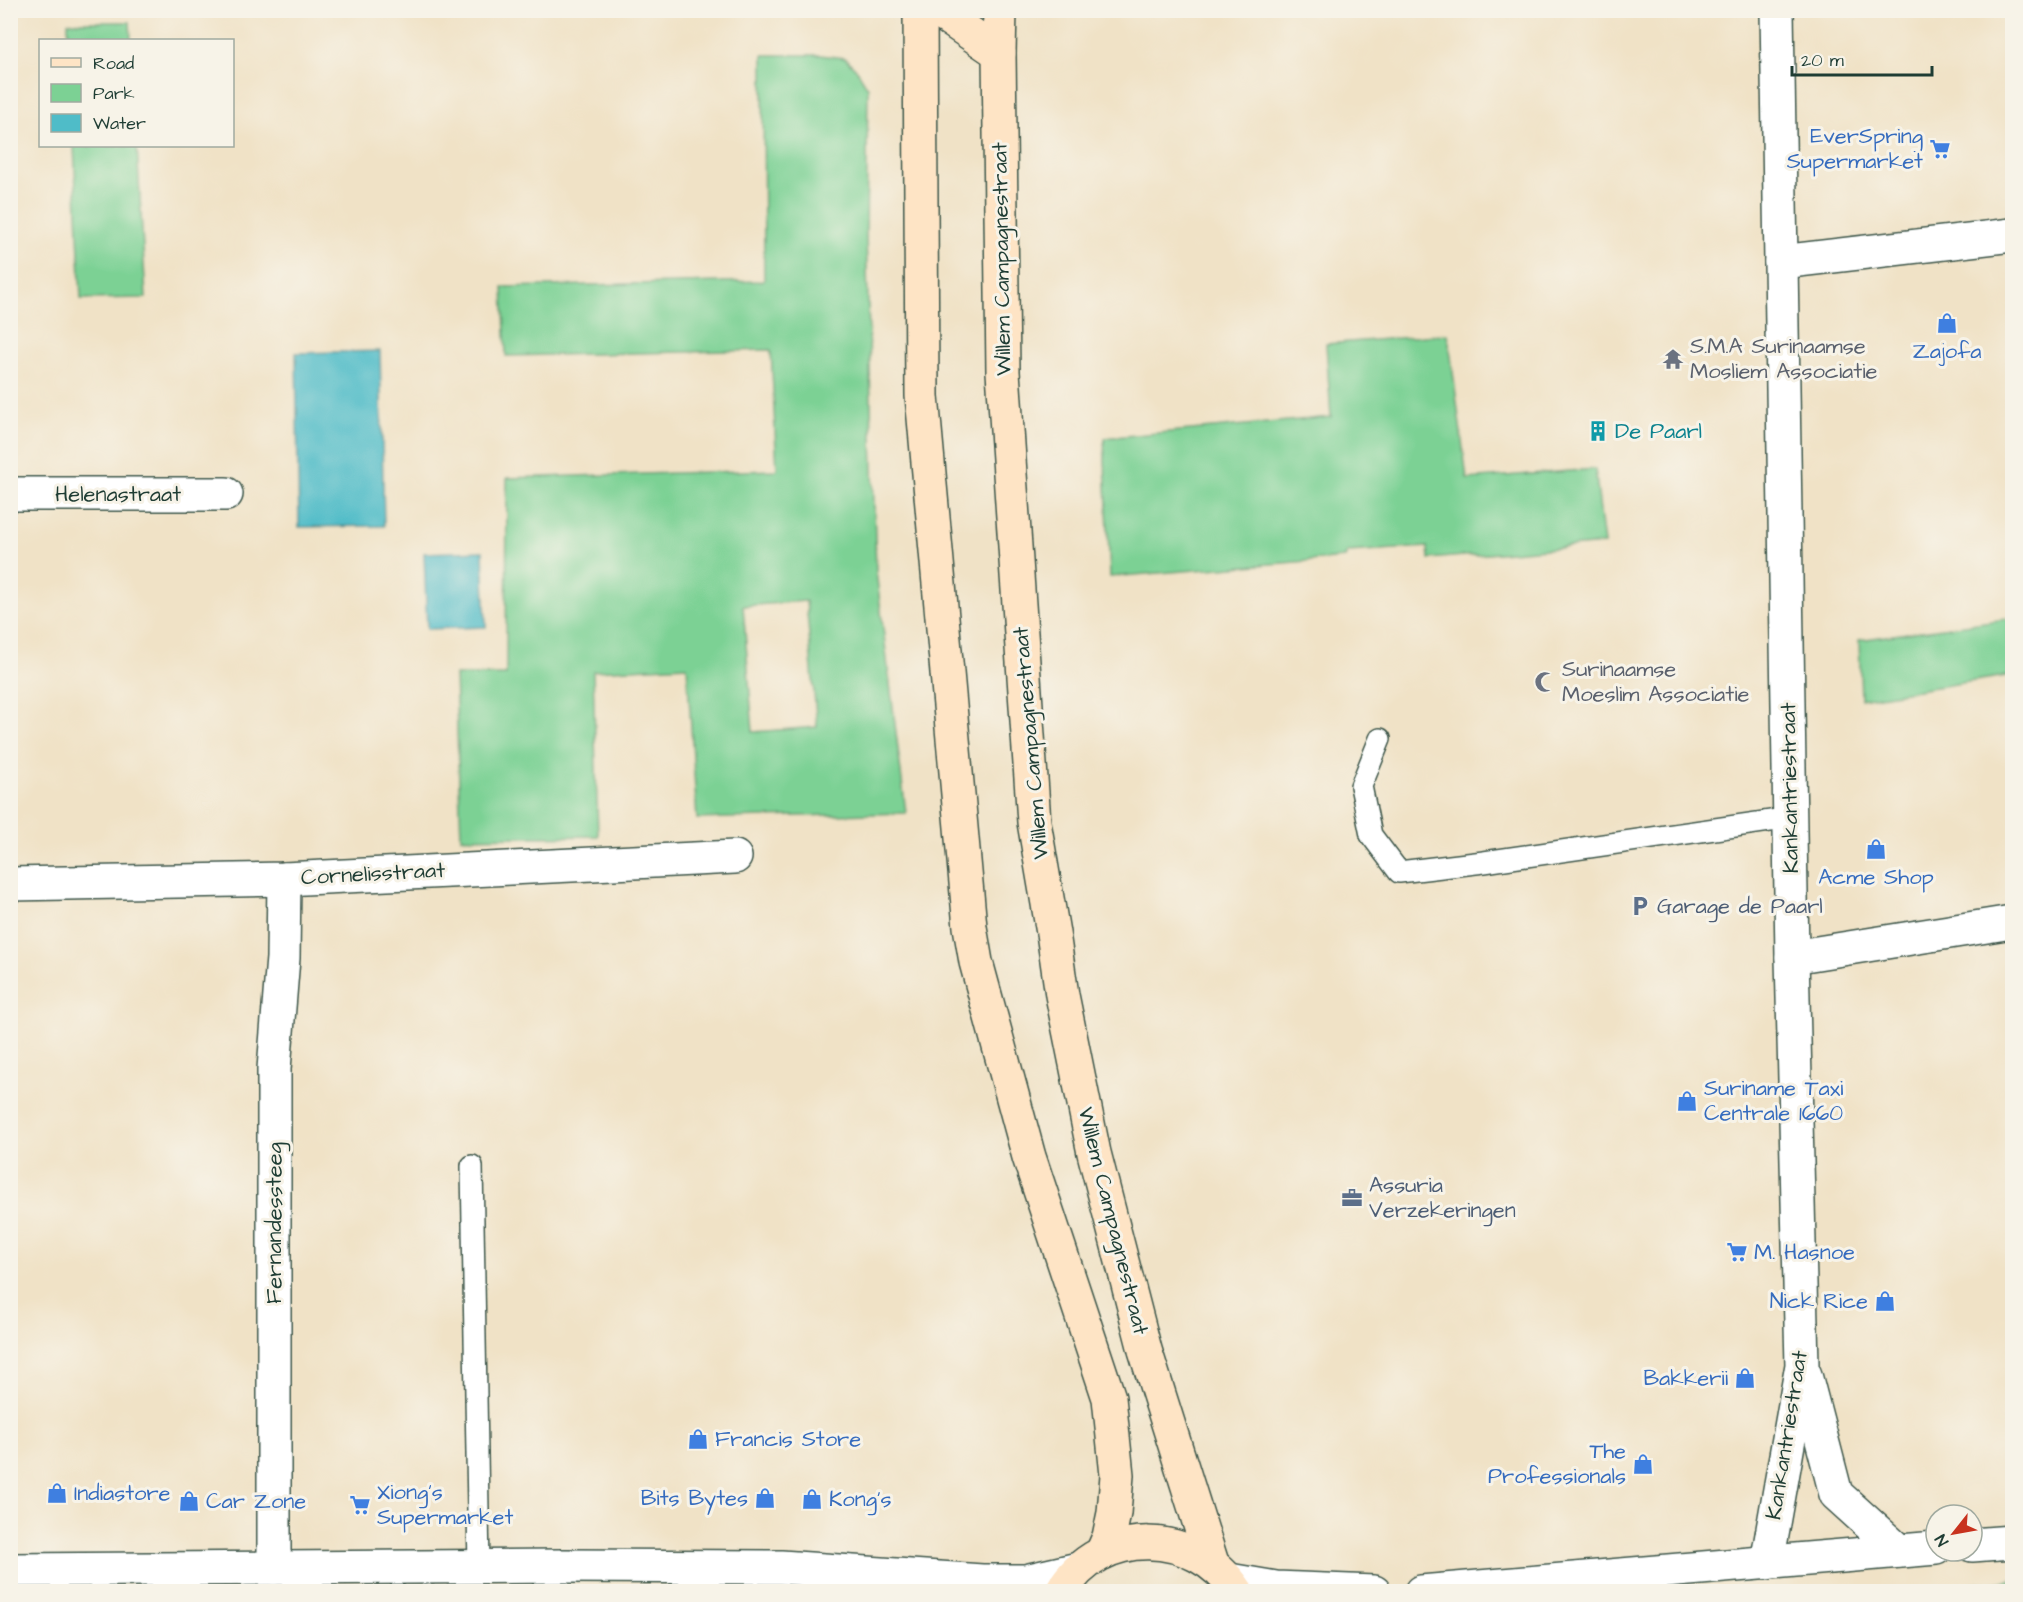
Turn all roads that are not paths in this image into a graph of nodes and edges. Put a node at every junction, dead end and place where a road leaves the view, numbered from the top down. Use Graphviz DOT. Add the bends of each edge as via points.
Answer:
graph roads {
  1 [pos="920,10"];
  2 [pos="936,10"];
  3 [pos="1000,10"];
  4 [pos="1777,10"];
  5 [pos="999,53"];
  6 [pos="2013,235"];
  7 [pos="1780,262"];
  8 [pos="10,494"];
  9 [pos="226,494"];
  10 [pos="1380,739"];
  11 [pos="1791,818"];
  12 [pos="735,857"];
  13 [pos="284,879"];
  14 [pos="10,884"];
  15 [pos="2013,922"];
  16 [pos="1792,957"];
  17 [pos="472,1166"];
  18 [pos="1802,1365"];
  19 [pos="2013,1542"];
  20 [pos="1984,1544"];
  21 [pos="1924,1549"];
  22 [pos="1899,1551"];
  23 [pos="1767,1563"];
  24 [pos="274,1568"];
  25 [pos="479,1568"];
  26 [pos="781,1568"];
  27 [pos="10,1570"];
  28 [pos="1080,1571"];
  29 [pos="1226,1578"];
  30 [pos="559,1583"];
  31 [pos="806,1592"];
  32 [pos="1374,1592"];
  33 [pos="1421,1592"];
  1 -- 28 [label="main road" via="922,396 970,927 1029,1157 1109,1398 1117,1476 1109,1537"];
  2 -- 5 [label="main road"];
  3 -- 5 [label="main road, Willem Campagnestraat"];
  4 -- 7 [label="street, Kankantriestraat"];
  5 -- 29 [label="main road, Willem Campagnestraat" via="1003,372 1034,822 1062,995 1094,1153 1145,1350"];
  6 -- 7 [label="street"];
  7 -- 11 [label="street, Kankantriestraat"];
  8 -- 9 [label="street, Helenastraat"];
  10 -- 11 [label="lane" via="1361,786 1371,835 1399,872"];
  11 -- 16 [label="street, Kankantriestraat"];
  12 -- 13 [label="street, Cornelisstraat"];
  13 -- 14 [label="street, Cornelisstraat"];
  13 -- 24 [label="street, Fernandessteeg" via="283,958 274,1069"];
  15 -- 16 [label="street"];
  16 -- 18 [label="street, Kankantriestraat"];
  17 -- 25 [label="lane"];
  18 -- 22 [label="street" via="1836,1494"];
  18 -- 23 [label="street, Kankantriestraat"];
  19 -- 20 [label="street"];
  21 -- 22 [label="street"];
  22 -- 23 [label="street"];
  23 -- 33 [label="street"];
  24 -- 25 [label="street"];
  24 -- 27 [label="street"];
  25 -- 30 [label="street"];
  26 -- 28 [label="street" via="982,1581 1024,1581"];
  26 -- 30 [label="street"];
  26 -- 31 [label="street" via="804,1585"];
  28 -- 29 [label="main road" via="1126,1545 1152,1542 1178,1546 1203,1556"];
  29 -- 32 [label="street" via="1276,1588"];
}
